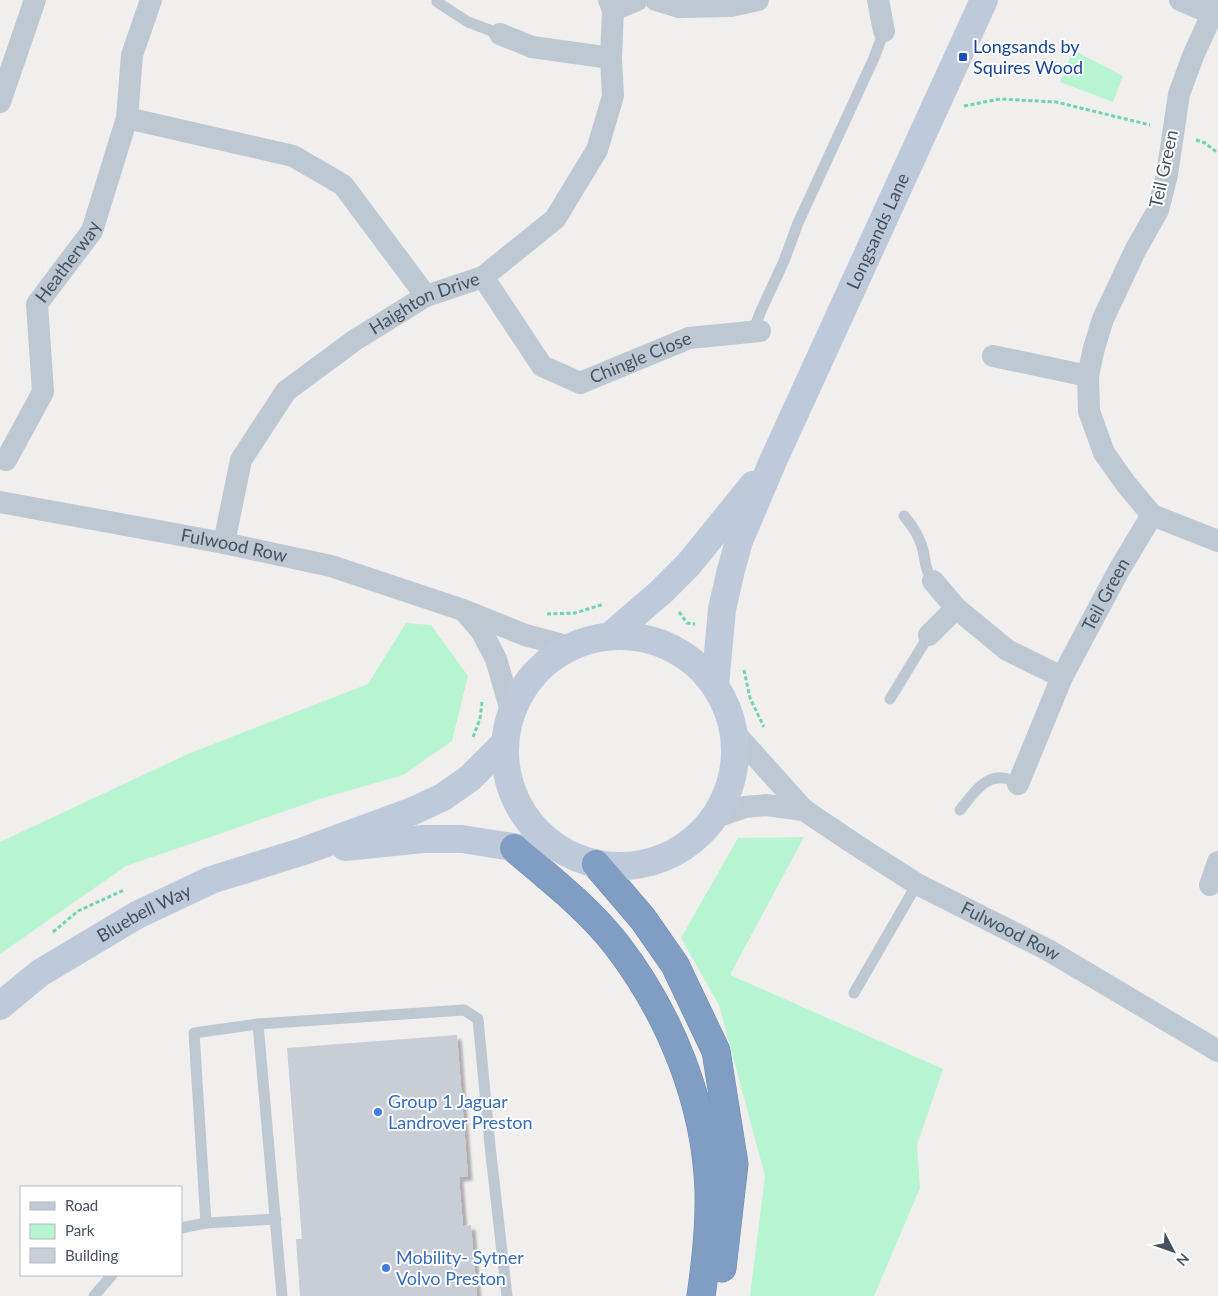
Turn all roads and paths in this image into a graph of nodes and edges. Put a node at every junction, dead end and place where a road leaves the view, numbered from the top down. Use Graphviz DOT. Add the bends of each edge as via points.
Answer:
graph roads {
  1 [pos="35,0"];
  2 [pos="151,0"];
  3 [pos="637,0"];
  4 [pos="656,0"];
  5 [pos="758,0"];
  6 [pos="878,0"];
  7 [pos="984,0"];
  8 [pos="1180,0"];
  9 [pos="437,2"];
  10 [pos="611,5"];
  11 [pos="1215,9"];
  12 [pos="884,32"];
  13 [pos="500,34"];
  14 [pos="611,58"];
  15 [pos="944,86"];
  16 [pos="0,102"];
  17 [pos="127,118"];
  18 [pos="1172,132"];
  19 [pos="1218,153"];
  20 [pos="483,277"];
  21 [pos="426,296"];
  22 [pos="756,331"];
  23 [pos="993,356"];
  24 [pos="1088,376"];
  25 [pos="6,460"];
  26 [pos="773,461"];
  27 [pos="0,502"];
  28 [pos="1152,515"];
  29 [pos="904,516"];
  30 [pos="1218,541"];
  31 [pos="224,543"];
  32 [pos="933,581"];
  33 [pos="661,592"];
  34 [pos="609,601"];
  35 [pos="956,608"];
  36 [pos="463,610"];
  37 [pos="719,627"];
  38 [pos="525,635"];
  39 [pos="929,635"];
  40 [pos="610,636"];
  41 [pos="570,647"];
  42 [pos="743,662"];
  43 [pos="1062,677"];
  44 [pos="714,685"];
  45 [pos="484,694"];
  46 [pos="890,699"];
  47 [pos="511,711"];
  48 [pos="764,729"];
  49 [pos="733,730"];
  50 [pos="472,738"];
  51 [pos="505,743"];
  52 [pos="1018,784"];
  53 [pos="804,810"];
  54 [pos="960,810"];
  55 [pos="713,818"];
  56 [pos="514,848"];
  57 [pos="304,851"];
  58 [pos="584,860"];
  59 [pos="1218,862"];
  60 [pos="917,884"];
  61 [pos="1210,885"];
  62 [pos="131,886"];
  63 [pos="50,935"];
  64 [pos="854,993"];
  65 [pos="0,1006"];
  66 [pos="258,1024"];
  67 [pos="1218,1051"];
  68 [pos="276,1219"];
  69 [pos="206,1223"];
  70 [pos="182,1228"];
  71 [pos="111,1276"];
  72 [pos="94,1296"];
  73 [pos="282,1296"];
  74 [pos="507,1296"];
  75 [pos="701,1296"];
  76 [pos="715,1296"];
  1 -- 16 [label="street"];
  2 -- 17 [label="street, Heatherway" via="132,55"];
  3 -- 10 [label="street"];
  4 -- 5 [label="street" via="679,7 731,6"];
  6 -- 12 [label="street"];
  7 -- 15 [label="main road, Longsands Lane"];
  8 -- 11 [label="street"];
  9 -- 13 [label="lane" via="468,22"];
  10 -- 14 [label="street, Haighton Drive"];
  11 -- 18 [label="street, Teil Green" via="1193,56"];
  12 -- 22 [label="lane" via="798,223 760,313"];
  13 -- 14 [label="street" via="532,47"];
  14 -- 20 [label="street, Haighton Drive" via="613,96 597,150 555,218"];
  15 -- 18 [label="path" via="959,106 1000,99 1056,102"];
  15 -- 26 [label="main road, Longsands Lane"];
  17 -- 21 [label="street" via="293,156 343,185"];
  17 -- 25 [label="street, Heatherway" via="92,231 38,304 43,392"];
  18 -- 19 [label="path" via="1205,143"];
  18 -- 24 [label="street, Teil Green" via="1167,175 1158,210 1103,319"];
  20 -- 21 [label="street, Haighton Drive"];
  20 -- 22 [label="street, Chingle Close" via="542,366 580,382 689,338"];
  21 -- 31 [label="street, Haighton Drive" via="355,340 286,391 241,460"];
  23 -- 24 [label="street"];
  24 -- 28 [label="street, Teil Green" via="1089,411 1104,453"];
  26 -- 33 [label="main road" via="689,564"];
  26 -- 37 [label="main road" via="739,541"];
  27 -- 31 [label="street, Fulwood Row"];
  28 -- 30 [label="street, Teil Green"];
  28 -- 43 [label="street, Teil Green"];
  29 -- 32 [label="lane" via="916,532 924,553 926,571"];
  31 -- 36 [label="street, Fulwood Row" via="331,566"];
  32 -- 35 [label="street"];
  33 -- 37 [label="path" via="687,622"];
  33 -- 40 [label="main road"];
  34 -- 38 [label="path" via="575,613 536,615"];
  35 -- 39 [label="street"];
  35 -- 43 [label="street" via="1007,650"];
  36 -- 38 [label="street, Fulwood Row"];
  36 -- 47 [label="street" via="482,632 496,659"];
  37 -- 44 [label="main road"];
  38 -- 41 [label="street, Fulwood Row"];
  39 -- 46 [label="lane"];
  40 -- 41 [label="main road"];
  40 -- 44 [label="main road" via="640,637 669,646 694,662"];
  41 -- 47 [label="main road" via="545,663 525,685"];
  42 -- 48 [label="path" via="750,698"];
  43 -- 52 [label="street, Teil Green"];
  44 -- 49 [label="main road"];
  45 -- 50 [label="path" via="480,719"];
  47 -- 51 [label="main road"];
  49 -- 53 [label="street, Fulwood Row"];
  49 -- 55 [label="main road" via="735,761 728,791"];
  51 -- 57 [label="main road" via="470,778 442,797"];
  51 -- 58 [label="main road" via="506,766 521,810 542,836"];
  52 -- 54 [label="lane" via="1003,778 992,779 974,792"];
  53 -- 55 [label="street, Fulwood Row" via="766,805 745,807"];
  53 -- 60 [label="street, Fulwood Row"];
  55 -- 58 [label="main road" via="690,842 661,858 629,866"];
  56 -- 57 [label="main road" via="462,839 422,839"];
  56 -- 58 [label="main road"];
  56 -- 75 [label="highway" via="580,905 615,942 641,979 681,1059 703,1132 709,1191"];
  57 -- 65 [label="main road, Bluebell Way" via="211,880 137,915 40,973"];
  58 -- 76 [label="highway" via="643,919 674,965 716,1051 734,1164 724,1262"];
  59 -- 61 [label="street"];
  60 -- 64 [label="lane"];
  60 -- 67 [label="street, Fulwood Row" via="1048,950"];
  62 -- 63 [label="path" via="78,911"];
  66 -- 68 [label="lane"];
  66 -- 69 [label="lane" via="194,1034"];
  66 -- 74 [label="lane" via="464,1010 478,1019"];
  68 -- 69 [label="lane"];
  68 -- 73 [label="lane"];
  69 -- 70 [label="lane"];
  71 -- 72 [label="lane"];
}
